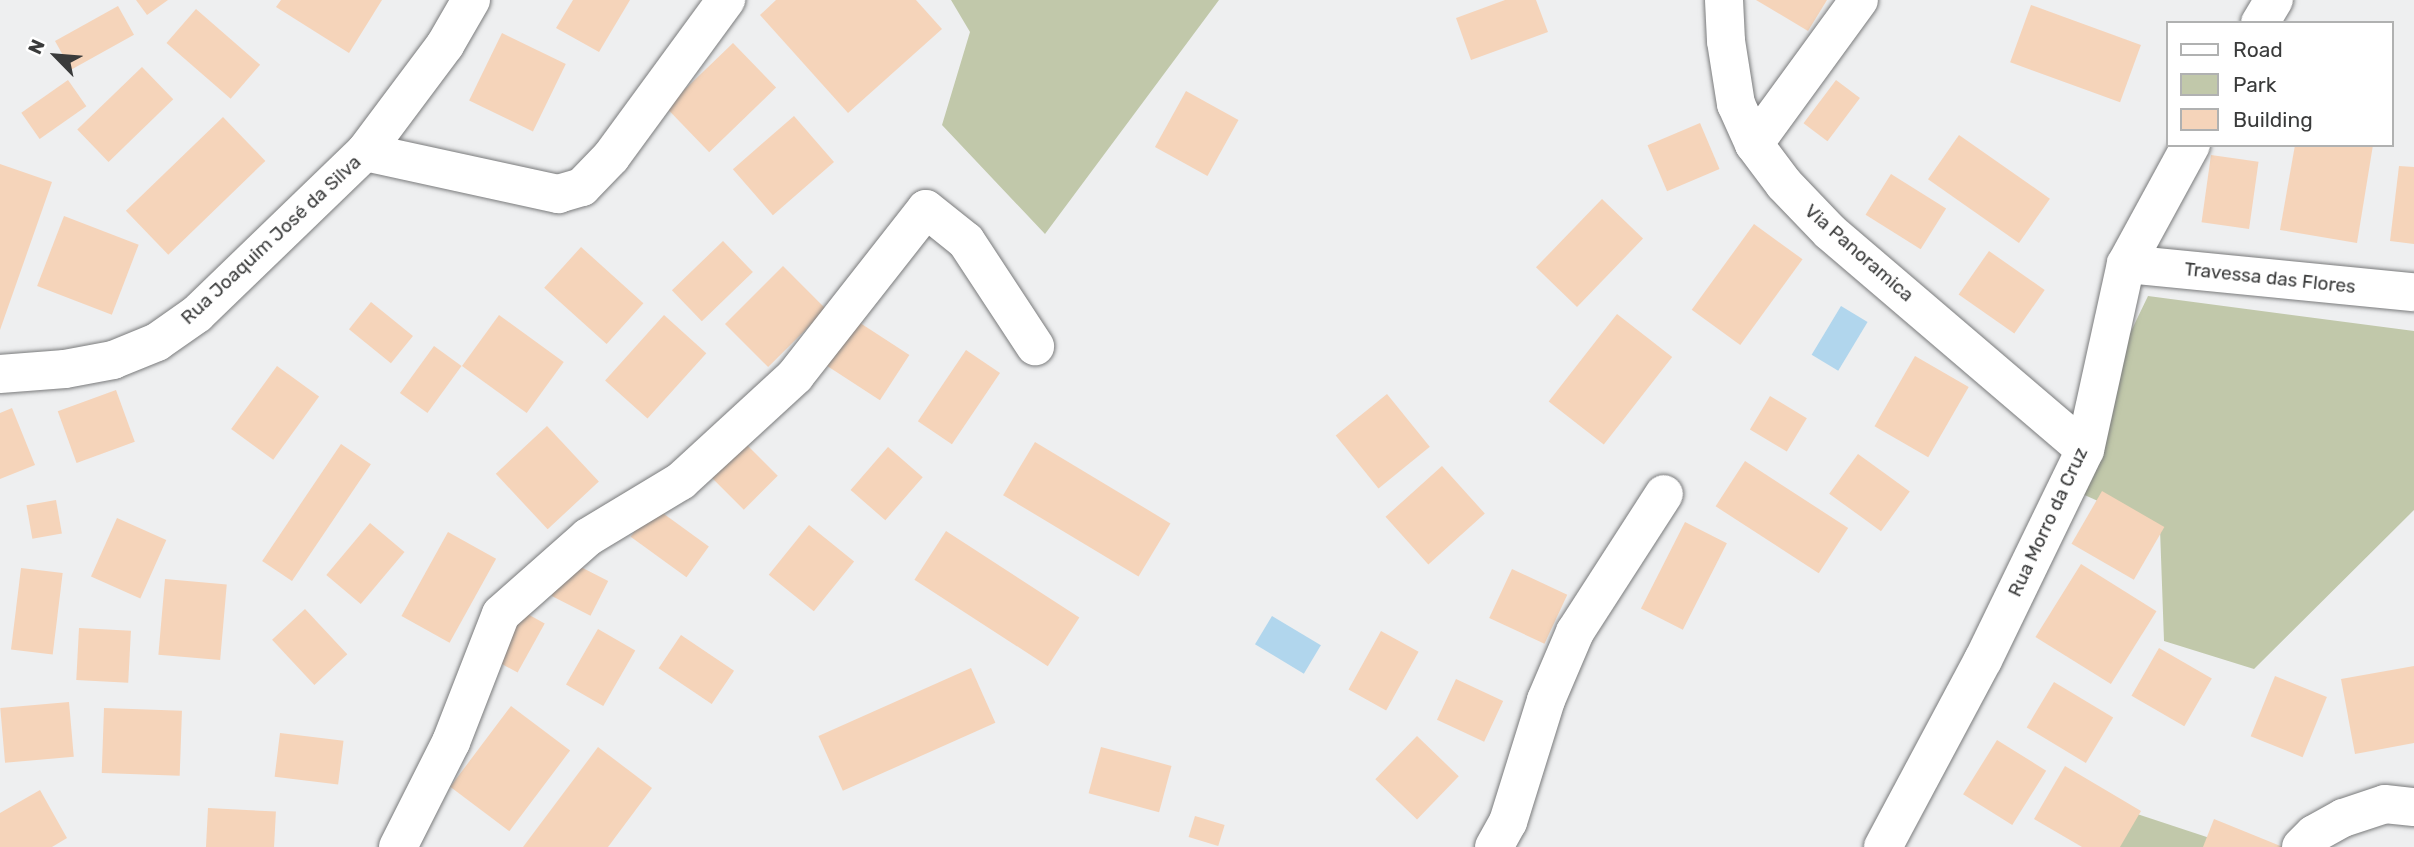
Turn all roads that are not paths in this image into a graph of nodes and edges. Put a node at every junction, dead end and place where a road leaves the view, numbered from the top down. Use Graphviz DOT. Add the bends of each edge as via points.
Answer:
graph roads {
  1 [pos="471,0"];
  2 [pos="726,0"];
  3 [pos="1724,0"];
  4 [pos="1859,0"];
  5 [pos="2274,0"];
  6 [pos="2261,21"];
  7 [pos="1754,144"];
  8 [pos="2190,147"];
  9 [pos="365,152"];
  10 [pos="2126,264"];
  11 [pos="2414,292"];
  12 [pos="1035,346"];
  13 [pos="0,374"];
  14 [pos="2085,450"];
  15 [pos="1664,494"];
  16 [pos="2414,807"];
  17 [pos="2311,843"];
  18 [pos="398,847"];
  19 [pos="1494,847"];
  20 [pos="1883,847"];
  1 -- 9 [label="street, Rua Joaquim José da Silva" via="444,45"];
  2 -- 9 [label="street" via="598,173 582,187 558,194"];
  3 -- 7 [label="street, Via Panoramica" via="1736,104"];
  4 -- 7 [label="street"];
  5 -- 6 [label="street"];
  7 -- 14 [label="street, Via Panoramica" via="1830,232"];
  8 -- 10 [label="street, Rua Morro da Cruz"];
  9 -- 13 [label="street, Rua Joaquim José da Silva" via="197,314 157,342 113,360"];
  10 -- 11 [label="street, Travessa das Flores"];
  10 -- 14 [label="street, Rua Morro da Cruz"];
  12 -- 18 [label="street" via="966,241 926,209 795,376 681,481 588,537 501,614 451,742"];
  14 -- 20 [label="street, Rua Morro da Cruz" via="1983,660"];
  15 -- 19 [label="street" via="1575,632 1546,700 1508,822"];
  16 -- 17 [label="street" via="2385,804 2343,818"];
}
